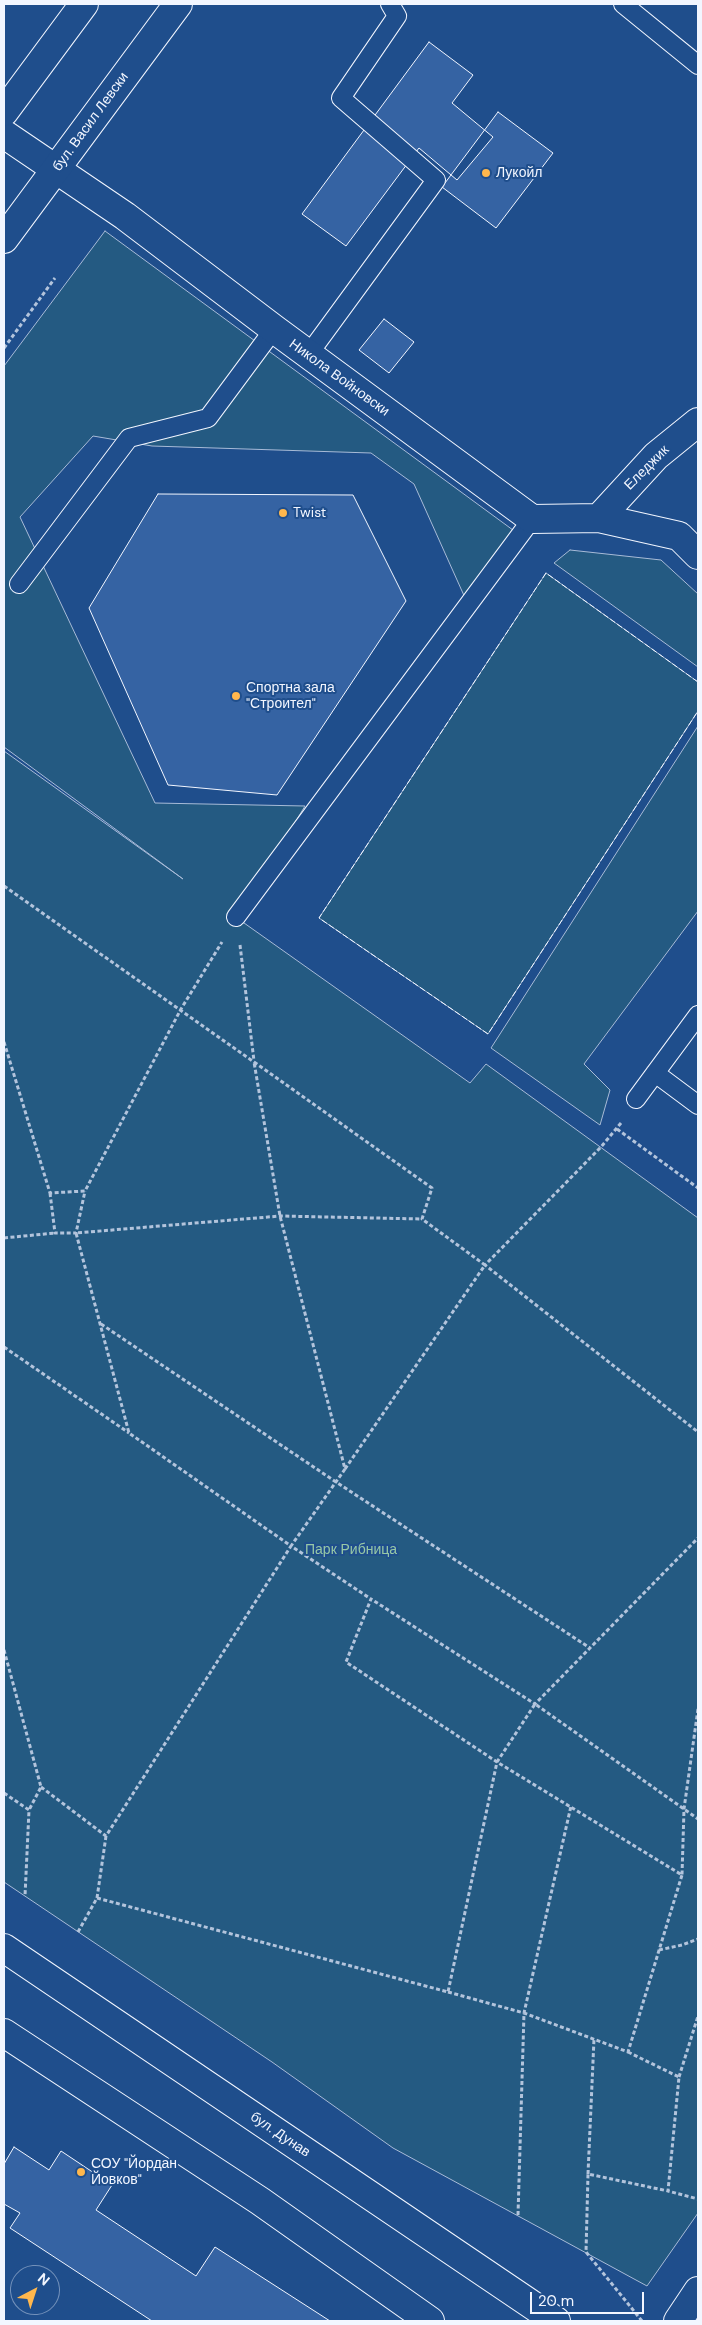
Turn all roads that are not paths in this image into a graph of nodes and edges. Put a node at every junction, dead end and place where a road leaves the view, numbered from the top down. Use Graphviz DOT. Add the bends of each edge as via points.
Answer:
graph roads {
  1 [pos="84,4"];
  2 [pos="178,4"];
  3 [pos="390,4"];
  4 [pos="623,4"];
  5 [pos="698,65"];
  6 [pos="4,112"];
  7 [pos="4,134"];
  8 [pos="55,169"];
  9 [pos="4,240"];
  10 [pos="274,329"];
  11 [pos="308,355"];
  12 [pos="698,422"];
  13 [pos="600,518"];
  14 [pos="532,519"];
  15 [pos="698,555"];
  16 [pos="19,584"];
  17 [pos="236,918"];
  18 [pos="698,1014"];
  19 [pos="655,1073"];
  20 [pos="636,1099"];
  21 [pos="698,1105"];
  22 [pos="4,1948"];
  23 [pos="4,2033"];
  24 [pos="698,2291"];
  25 [pos="430,2321"];
  26 [pos="556,2321"];
  27 [pos="678,2321"];
  1 -- 6 [label="main road"];
  2 -- 8 [label="main road, бул. Васил Левски"];
  3 -- 11 [label="lane" via="397,16 341,98 436,180"];
  4 -- 5 [label="lane"];
  7 -- 8 [label="main road, Никола Войновски"];
  8 -- 9 [label="main road, бул. Васил Левски"];
  8 -- 10 [label="main road, Никола Войновски" via="124,216"];
  10 -- 11 [label="main road, Никола Войновски"];
  10 -- 16 [label="lane" via="208,418 129,438"];
  11 -- 14 [label="main road, Никола Войновски"];
  12 -- 13 [label="main road, Еледжик" via="656,456"];
  13 -- 14 [label="main road"];
  13 -- 15 [label="main road" via="679,536"];
  14 -- 17 [label="lane"];
  18 -- 19 [label="lane"];
  19 -- 20 [label="lane"];
  19 -- 21 [label="lane"];
  22 -- 26 [label="main road, бул. Дунав"];
  23 -- 25 [label="main road" via="260,2201"];
  24 -- 27 [label="main road"];
}
